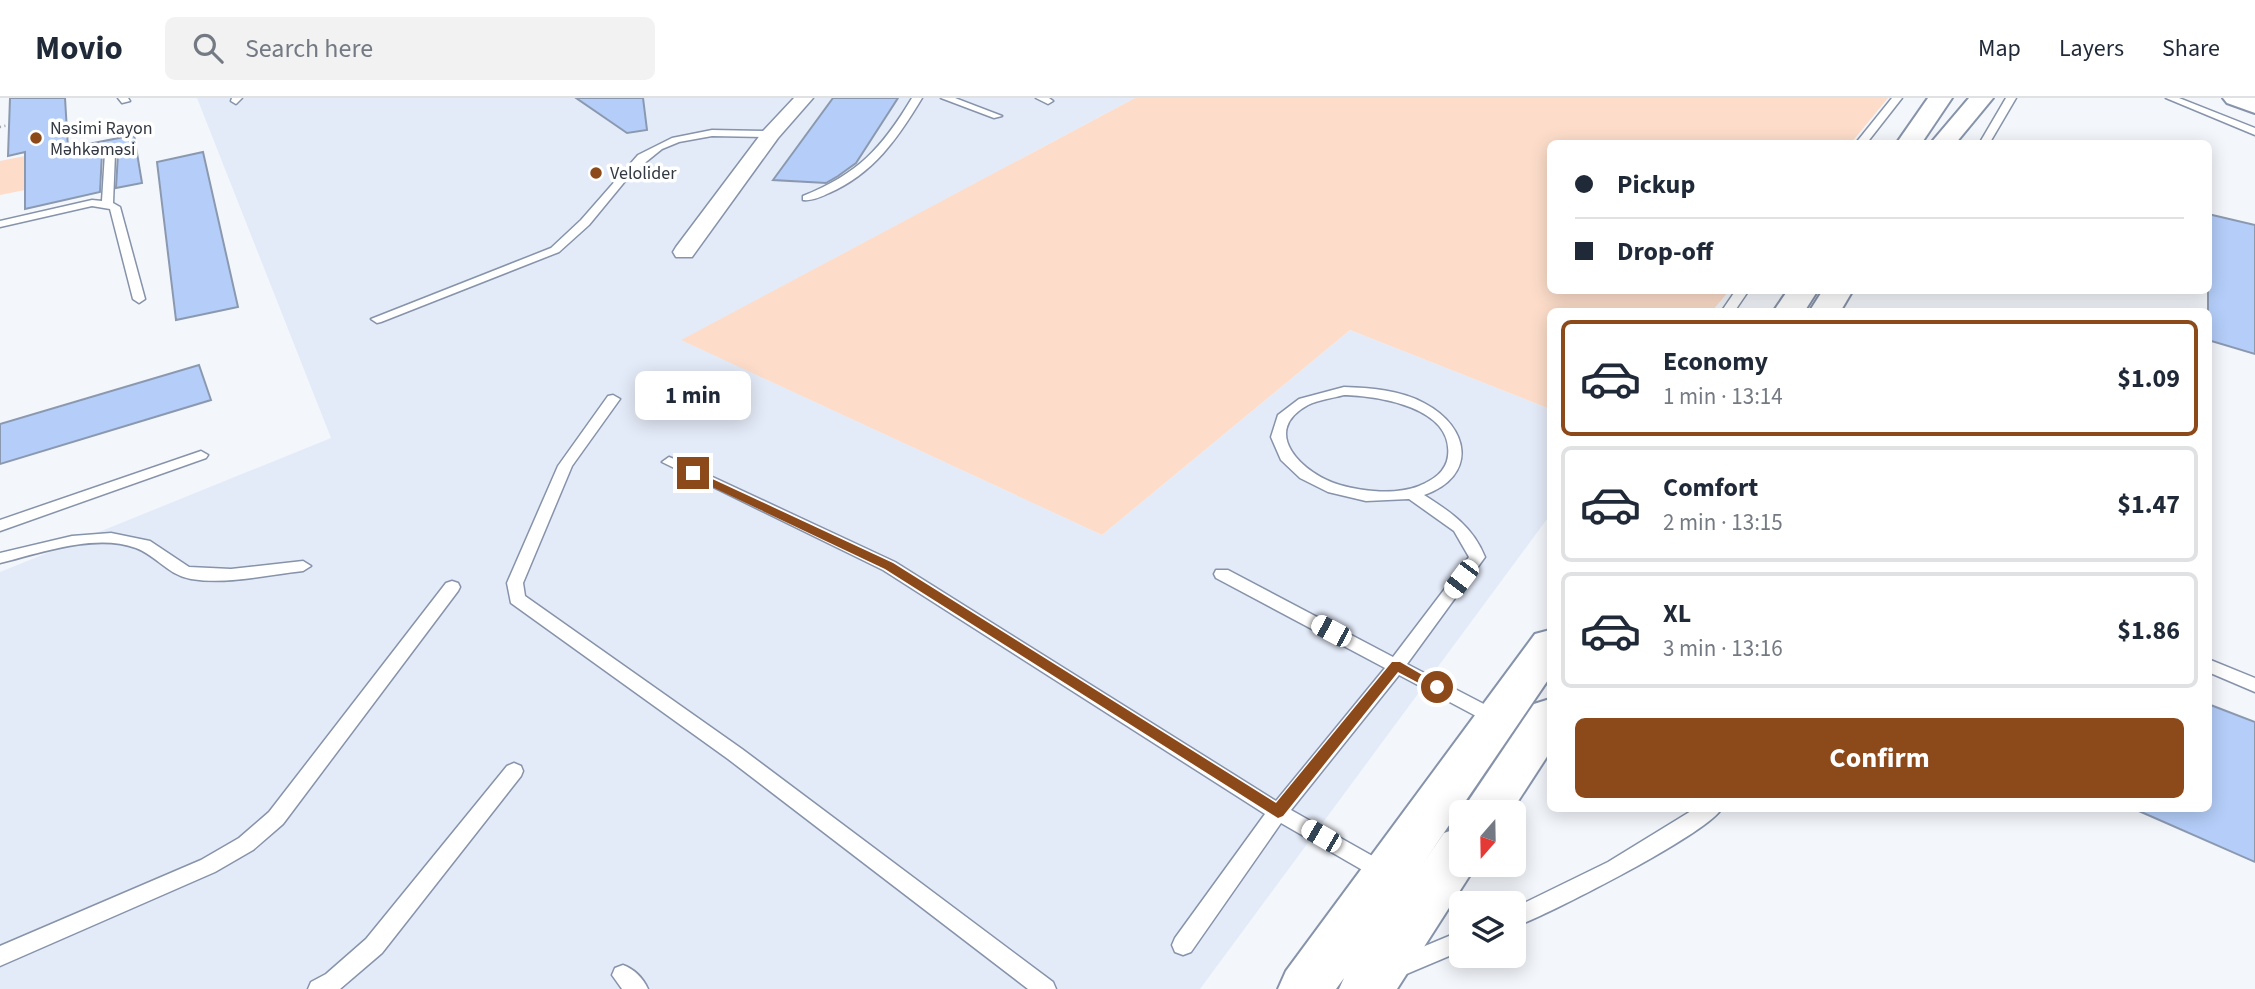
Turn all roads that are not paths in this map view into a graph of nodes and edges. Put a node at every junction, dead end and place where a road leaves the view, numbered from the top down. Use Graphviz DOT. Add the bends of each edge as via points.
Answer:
graph roads {
  1 [pos="804,98"];
  2 [pos="916,98"];
  3 [pos="946,98"];
  4 [pos="1897,98"];
  5 [pos="1940,98"];
  6 [pos="2011,98"];
  7 [pos="2171,98"];
  8 [pos="2235,98"];
  9 [pos="1974,99"];
  10 [pos="2255,106"];
  11 [pos="996,116"];
  12 [pos="2255,132"];
  13 [pos="771,134"];
  14 [pos="1863,140"];
  15 [pos="1911,140"];
  16 [pos="1945,140"];
  17 [pos="1986,140"];
  18 [pos="110,153"];
  19 [pos="807,198"];
  20 [pos="107,204"];
  21 [pos="0,224"];
  22 [pos="684,252"];
  23 [pos="139,299"];
  24 [pos="377,319"];
  25 [pos="613,400"];
  26 [pos="201,456"];
  27 [pos="669,462"];
  28 [pos="1411,494"];
  29 [pos="0,526"];
  30 [pos="0,558"];
  31 [pos="303,566"];
  32 [pos="1222,574"];
  33 [pos="452,587"];
  34 [pos="1547,649"];
  35 [pos="1396,666"];
  36 [pos="2212,667"];
  37 [pos="2255,685"];
  38 [pos="1497,719"];
  39 [pos="1547,720"];
  40 [pos="514,771"];
  41 [pos="1493,800"];
  42 [pos="1278,812"];
  43 [pos="1706,812"];
  44 [pos="1449,866"];
  45 [pos="1387,874"];
  46 [pos="1526,913"];
  47 [pos="1183,945"];
  48 [pos="1449,947"];
  49 [pos="0,956"];
  50 [pos="1369,984"];
  51 [pos="319,989"];
  52 [pos="1045,989"];
  53 [pos="1305,989"];
  1 -- 13 [label="street"];
  2 -- 19 [label="lane" via="890,144 843,185"];
  3 -- 11 [label="lane"];
  4 -- 14 [label="lane"];
  5 -- 15 [label="street"];
  6 -- 17 [label="lane"];
  7 -- 12 [label="lane"];
  8 -- 10 [label="street"];
  9 -- 16 [label="street"];
  13 -- 22 [label="street"];
  13 -- 24 [label="lane" via="708,132 659,145 628,170 574,237 555,250"];
  18 -- 20 [label="lane"];
  20 -- 21 [label="lane" via="92,202"];
  20 -- 23 [label="lane" via="115,207"];
  25 -- 52 [label="lane" via="565,466 515,583 517,599 735,754"];
  26 -- 29 [label="lane"];
  27 -- 42 [label="lane" via="889,566"];
  28 -- 28 [label="lane" via="1443,478 1456,454 1447,429 1422,407 1385,394 1344,391 1308,399 1285,417 1278,441 1283,454 1307,478 1368,497"];
  28 -- 35 [label="lane" via="1462,527 1477,557"];
  30 -- 31 [label="lane" via="106,539 144,545 173,567 202,575"];
  32 -- 35 [label="lane"];
  33 -- 49 [label="lane" via="276,818 246,844 208,866"];
  34 -- 38 [label="street"];
  35 -- 38 [label="lane"];
  35 -- 42 [label="lane"];
  36 -- 37 [label="lane"];
  38 -- 45 [label="street"];
  39 -- 41 [label="street"];
  40 -- 51 [label="lane" via="373,946"];
  42 -- 45 [label="lane"];
  42 -- 47 [label="lane"];
  43 -- 46 [label="lane" via="1574,891"];
  44 -- 50 [label="street"];
  45 -- 53 [label="street"];
  48 -- 50 [label="lane"];
}
